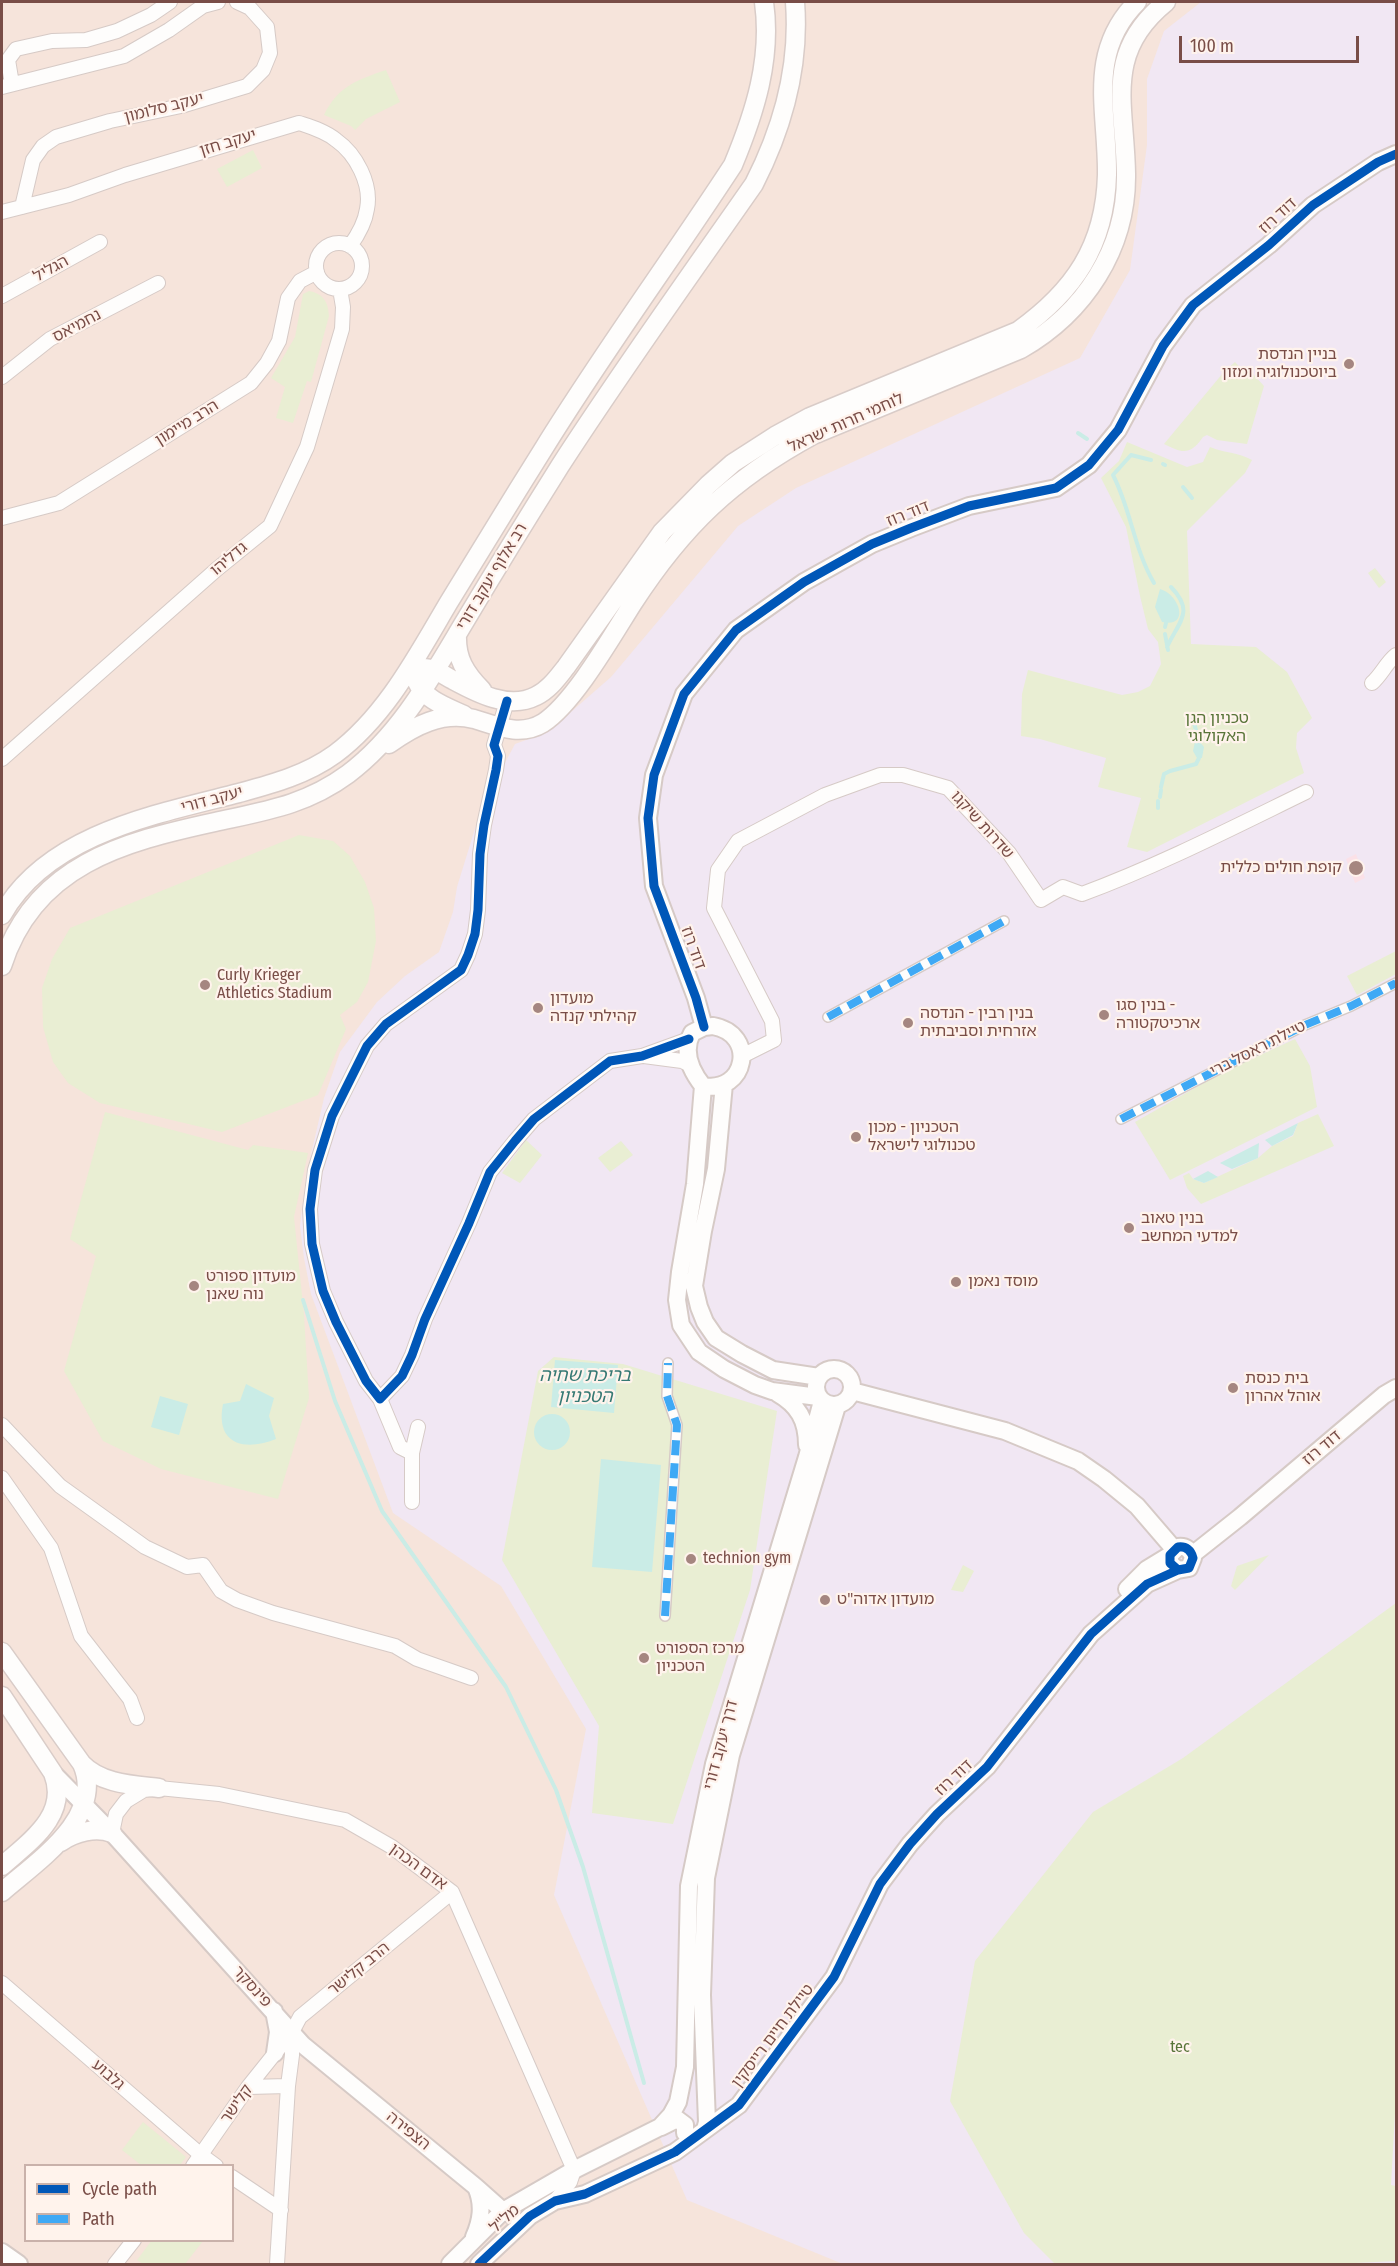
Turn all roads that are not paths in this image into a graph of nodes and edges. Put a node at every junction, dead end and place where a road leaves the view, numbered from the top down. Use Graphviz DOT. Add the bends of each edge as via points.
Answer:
graph roads {
  1 [pos="170,2"];
  2 [pos="218,2"];
  3 [pos="237,2"];
  4 [pos="764,2"];
  5 [pos="795,2"];
  6 [pos="1137,2"];
  7 [pos="1166,2"];
  8 [pos="7,86"];
  9 [pos="1396,154"];
  10 [pos="22,207"];
  11 [pos="2,212"];
  12 [pos="100,242"];
  13 [pos="350,246"];
  14 [pos="317,272"];
  15 [pos="158,283"];
  16 [pos="340,289"];
  17 [pos="2,296"];
  18 [pos="2,377"];
  19 [pos="2,518"];
  20 [pos="457,634"];
  21 [pos="1396,655"];
  22 [pos="410,667"];
  23 [pos="436,669"];
  24 [pos="1372,683"];
  25 [pos="421,692"];
  26 [pos="498,699"];
  27 [pos="472,719"];
  28 [pos="499,728"];
  29 [pos="2,759"];
  30 [pos="366,760"];
  31 [pos="1306,792"];
  32 [pos="2,915"];
  33 [pos="1004,921"];
  34 [pos="2,966"];
  35 [pos="1396,983"];
  36 [pos="828,1017"];
  37 [pos="704,1027"];
  38 [pos="689,1039"];
  39 [pos="642,1056"];
  40 [pos="742,1056"];
  41 [pos="691,1065"];
  42 [pos="724,1084"];
  43 [pos="703,1086"];
  44 [pos="1121,1119"];
  45 [pos="668,1363"];
  46 [pos="819,1377"];
  47 [pos="1396,1388"];
  48 [pos="772,1391"];
  49 [pos="852,1391"];
  50 [pos="380,1399"];
  51 [pos="826,1401"];
  52 [pos="2,1425"];
  53 [pos="418,1428"];
  54 [pos="412,1453"];
  55 [pos="807,1458"];
  56 [pos="2,1478"];
  57 [pos="412,1502"];
  58 [pos="1174,1558"];
  59 [pos="665,1616"];
  60 [pos="2,1652"];
  61 [pos="471,1678"];
  62 [pos="2,1696"];
  63 [pos="137,1718"];
  64 [pos="82,1764"];
  65 [pos="53,1773"];
  66 [pos="159,1788"];
  67 [pos="83,1803"];
  68 [pos="112,1833"];
  69 [pos="59,1843"];
  70 [pos="2,1866"];
  71 [pos="2,1892"];
  72 [pos="452,1892"];
  73 [pos="834,1977"];
  74 [pos="2,1983"];
  75 [pos="273,2010"];
  76 [pos="292,2032"];
  77 [pos="275,2053"];
  78 [pos="288,2086"];
  79 [pos="248,2087"];
  80 [pos="707,2112"];
  81 [pos="660,2127"];
  82 [pos="685,2133"];
  83 [pos="197,2160"];
  84 [pos="574,2170"];
  85 [pos="234,2178"];
  86 [pos="476,2187"];
  87 [pos="585,2194"];
  88 [pos="555,2201"];
  89 [pos="281,2210"];
  90 [pos="503,2211"];
  91 [pos="530,2216"];
  92 [pos="133,2242"];
  93 [pos="471,2244"];
  94 [pos="2,2252"];
  95 [pos="19,2265"];
  96 [pos="115,2265"];
  97 [pos="278,2265"];
  98 [pos="450,2265"];
  99 [pos="479,2265"];
  1 -- 8 [label="street" via="117,31 86,40 52,41 16,49 8,60"];
  2 -- 8 [label="street" via="203,6 124,56"];
  3 -- 10 [label="street, יעקב סלומון" via="250,8 267,27 270,53 263,70 247,86 56,137 33,160"];
  4 -- 22 [label="main road, רב אלוף יעקב דורי" via="763,72 733,165 589,375"];
  5 -- 20 [label="main road, רב אלוף יעקב דורי" via="790,87 769,153 754,184 584,430"];
  6 -- 26 [label="main road, לוחמי חרות ישראל" via="1107,50 1102,92 1105,194 1097,233 1079,274 1064,293 1018,331 810,417 733,463 662,532 553,683 536,696"];
  7 -- 28 [label="main road, לוחמי חרות ישראל" via="1138,31 1125,61 1120,91 1126,175 1123,205 1105,264 1078,304 1021,349 813,435 744,477 690,527 668,554 557,711 528,729"];
  9 -- 37 [label="street, דוד רוז" via="1313,205 1193,305 1163,346 1118,430 1089,465 1056,488 969,506 872,544 804,582 736,630 684,694 654,775 648,818 654,886"];
  10 -- 11 [label="street, יעקב חזן"];
  10 -- 13 [label="street, יעקב חזן" via="298,123 338,141 360,169 368,207 360,232"];
  12 -- 17 [label="street, הגליל"];
  13 -- 14 [label="street" via="340,243 327,247 317,258"];
  13 -- 16 [label="street" via="358,255 361,269 354,283"];
  14 -- 16 [label="street" via="326,285"];
  14 -- 19 [label="street, הרב מיימון" via="300,281 288,298 279,341 251,383 59,503"];
  15 -- 18 [label="street, נחמיאס" via="50,339"];
  16 -- 29 [label="street, גדליהו" via="342,329 337,347 307,447 270,526"];
  20 -- 23 [label="main road, רב אלוף יעקב דורי"];
  20 -- 26 [label="main road" via="458,657 463,667"];
  21 -- 24 [label="street"];
  22 -- 23 [label="main road"];
  22 -- 25 [label="main road"];
  22 -- 32 [label="main road, יעקב דורי" via="364,730 334,755 275,783 132,821 91,838 59,855 27,882"];
  23 -- 25 [label="main road, רב אלוף יעקב דורי"];
  23 -- 26 [label="main road"];
  25 -- 27 [label="main road"];
  25 -- 30 [label="main road, רב אלוף יעקב דורי"];
  26 -- 28 [label="street"];
  27 -- 28 [label="main road, לוחמי חרות ישראל"];
  27 -- 30 [label="main road, לוחמי חרות ישראל" via="447,718 420,724"];
  28 -- 50 [label="street" via="494,745 498,756 496,770 480,854 478,910 468,956 461,970 386,1024 367,1046 332,1116 315,1170 310,1209 312,1244 323,1291 366,1382"];
  30 -- 34 [label="main road, רב אלוף יעקב דורי" via="333,785 291,804 135,841 92,860 44,893 27,913"];
  31 -- 40 [label="street, שדרות שיקגו" via="1136,874 1082,894 1063,887 1041,900 1009,853 948,788 903,775 880,775 825,795 738,841 718,870 714,908 772,1021 774,1040"];
  33 -- 36 [label="street"];
  35 -- 44 [label="street, טיילת ראסל ברי"];
  37 -- 38 [label="street"];
  37 -- 40 [label="street" via="730,1032"];
  38 -- 39 [label="street"];
  38 -- 41 [label="street"];
  39 -- 41 [label="street"];
  39 -- 50 [label="street" via="610,1061 534,1119 498,1161 402,1376"];
  40 -- 42 [label="street" via="737,1072"];
  41 -- 43 [label="street"];
  42 -- 43 [label="street"];
  42 -- 46 [label="street" via="716,1169 694,1286 699,1307 716,1338 742,1354 773,1370"];
  43 -- 48 [label="street" via="677,1300 680,1321 699,1352 724,1369"];
  45 -- 59 [label="street" via="667,1396 677,1425"];
  46 -- 49 [label="street" via="832,1369 843,1371 851,1380"];
  46 -- 51 [label="street" via="815,1387"];
  47 -- 58 [label="street, דוד רוז" via="1192,1555 1188,1568"];
  48 -- 51 [label="street"];
  48 -- 55 [label="street" via="799,1411 807,1430"];
  49 -- 51 [label="street" via="847,1401"];
  49 -- 58 [label="street" via="1005,1431 1078,1461 1137,1506"];
  50 -- 54 [label="street" via="400,1447"];
  51 -- 55 [label="street, דרך יעקב דורי"];
  51 -- 80 [label="street, דרך יעקב דורי" via="731,1755 706,1878 702,1995"];
  52 -- 61 [label="street" via="60,1486 145,1547 187,1567 202,1565 221,1591 237,1600 395,1646 417,1659"];
  53 -- 54 [label="street"];
  54 -- 57 [label="street"];
  55 -- 80 [label="street, דרך יעקב דורי" via="714,1764 690,1880 685,2067"];
  56 -- 63 [label="street" via="51,1548 81,1636 130,1699"];
  58 -- 73 [label="street, דוד רוז" via="1090,1634 987,1767 904,1852 880,1884"];
  60 -- 64 [label="main road"];
  62 -- 65 [label="main road"];
  64 -- 66 [label="main road" via="112,1780"];
  64 -- 67 [label="main road" via="87,1777"];
  65 -- 67 [label="street, פינסקר"];
  65 -- 70 [label="main road" via="57,1795 49,1820"];
  66 -- 68 [label="street, אדם הכהן" via="144,1790 126,1801 116,1814"];
  66 -- 72 [label="street, אדם הכהן" via="219,1794 345,1821 392,1847"];
  67 -- 68 [label="street, פינסקר"];
  67 -- 69 [label="main road" via="71,1829"];
  68 -- 69 [label="main road" via="89,1831"];
  68 -- 75 [label="street, פינסקר"];
  69 -- 71 [label="main road"];
  72 -- 76 [label="street, הרב קלישר" via="300,2017"];
  72 -- 84 [label="street, אדם הכהן"];
  73 -- 80 [label="street, טיילת חיים רייסקין" via="747,2096"];
  74 -- 83 [label="street, גלבוע"];
  75 -- 76 [label="street, פינסקר"];
  75 -- 77 [label="street" via="278,2032"];
  76 -- 77 [label="street, הרב קלישר"];
  76 -- 78 [label="street"];
  76 -- 86 [label="street, הצפירה"];
  77 -- 79 [label="street, קלישר"];
  78 -- 79 [label="street"];
  78 -- 89 [label="street"];
  79 -- 83 [label="street, קלישר"];
  80 -- 81 [label="street, מל\"ל" via="671,2115"];
  80 -- 82 [label="street"];
  80 -- 87 [label="street" via="675,2152"];
  81 -- 82 [label="street" via="677,2119 685,2125"];
  81 -- 84 [label="street, מל\"ל"];
  82 -- 87 [label="street" via="596,2182"];
  84 -- 88 [label="street"];
  84 -- 90 [label="street, מל\"ל"];
  85 -- 89 [label="street"];
  86 -- 90 [label="street, הצפירה"];
  86 -- 93 [label="street" via="481,2214"];
  87 -- 88 [label="street, מל\"ל"];
  88 -- 91 [label="street, מל\"ל"];
  89 -- 97 [label="street"];
  90 -- 91 [label="street" via="519,2218"];
  90 -- 93 [label="street, מל\"ל"];
  91 -- 99 [label="street, מל\"ל"];
  92 -- 96 [label="street"];
  93 -- 98 [label="street, מל\"ל"];
  94 -- 95 [label="street"];
}
